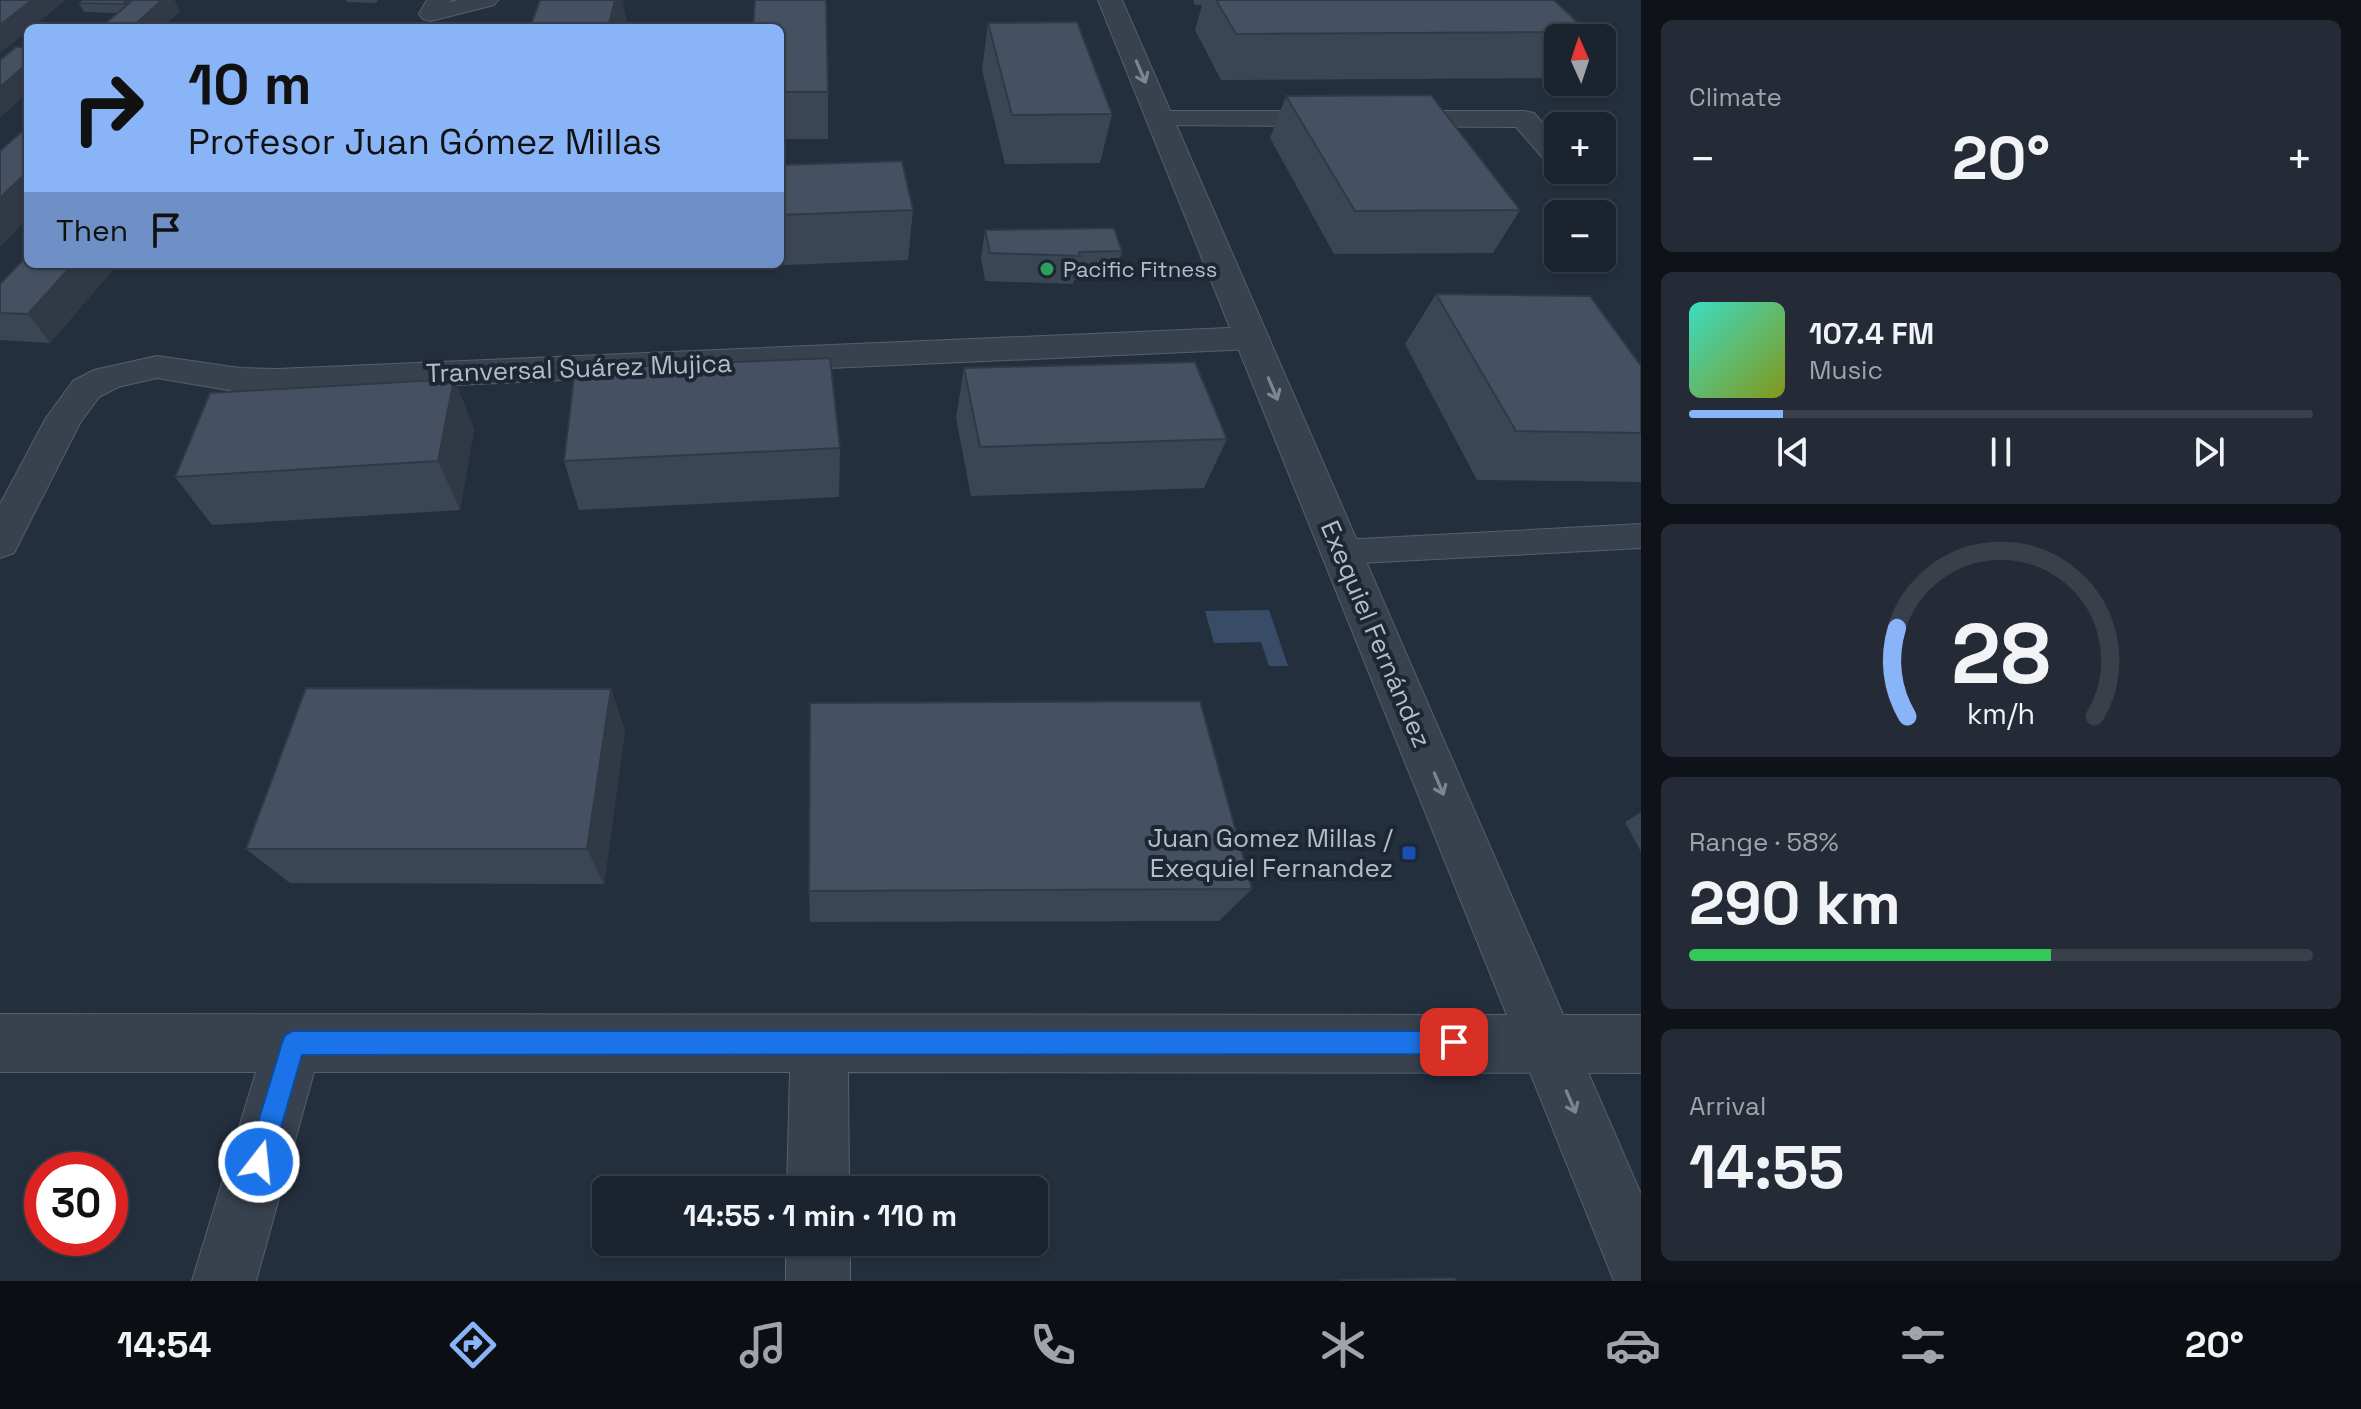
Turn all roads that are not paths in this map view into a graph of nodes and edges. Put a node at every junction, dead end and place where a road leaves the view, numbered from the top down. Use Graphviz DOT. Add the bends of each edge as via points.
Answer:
graph roads {
  1 [pos="486,0"];
  2 [pos="1110,0"];
  3 [pos="435,7"];
  4 [pos="1160,119"];
  5 [pos="1544,142"];
  6 [pos="1252,338"];
  7 [pos="1641,536"];
  8 [pos="0,542"];
  9 [pos="1341,552"];
  10 [pos="0,1043"];
  11 [pos="293,1043"];
  12 [pos="819,1043"];
  13 [pos="1546,1043"];
  14 [pos="1641,1044"];
  15 [pos="818,1176"];
  16 [pos="818,1256"];
  17 [pos="1641,1269"];
  18 [pos="224,1281"];
  19 [pos="818,1281"];
  1 -- 3 [label="street"];
  2 -- 4 [label="street, Exequiel Fernández, one-way"];
  4 -- 5 [label="street" via="1524,119"];
  4 -- 6 [label="street, Exequiel Fernández"];
  6 -- 8 [label="street, Tranversal Suárez Mujica" via="277,381 140,368 86,389 64,418"];
  6 -- 9 [label="street, Exequiel Fernández, one-way"];
  7 -- 9 [label="lane"];
  9 -- 13 [label="street, Exequiel Fernández, one-way"];
  10 -- 11 [label="street"];
  11 -- 12 [label="street"];
  11 -- 18 [label="street"];
  12 -- 13 [label="street"];
  12 -- 15 [label="street"];
  13 -- 14 [label="street"];
  13 -- 17 [label="street, Exequiel Fernández, one-way"];
  16 -- 19 [label="street"];
}
